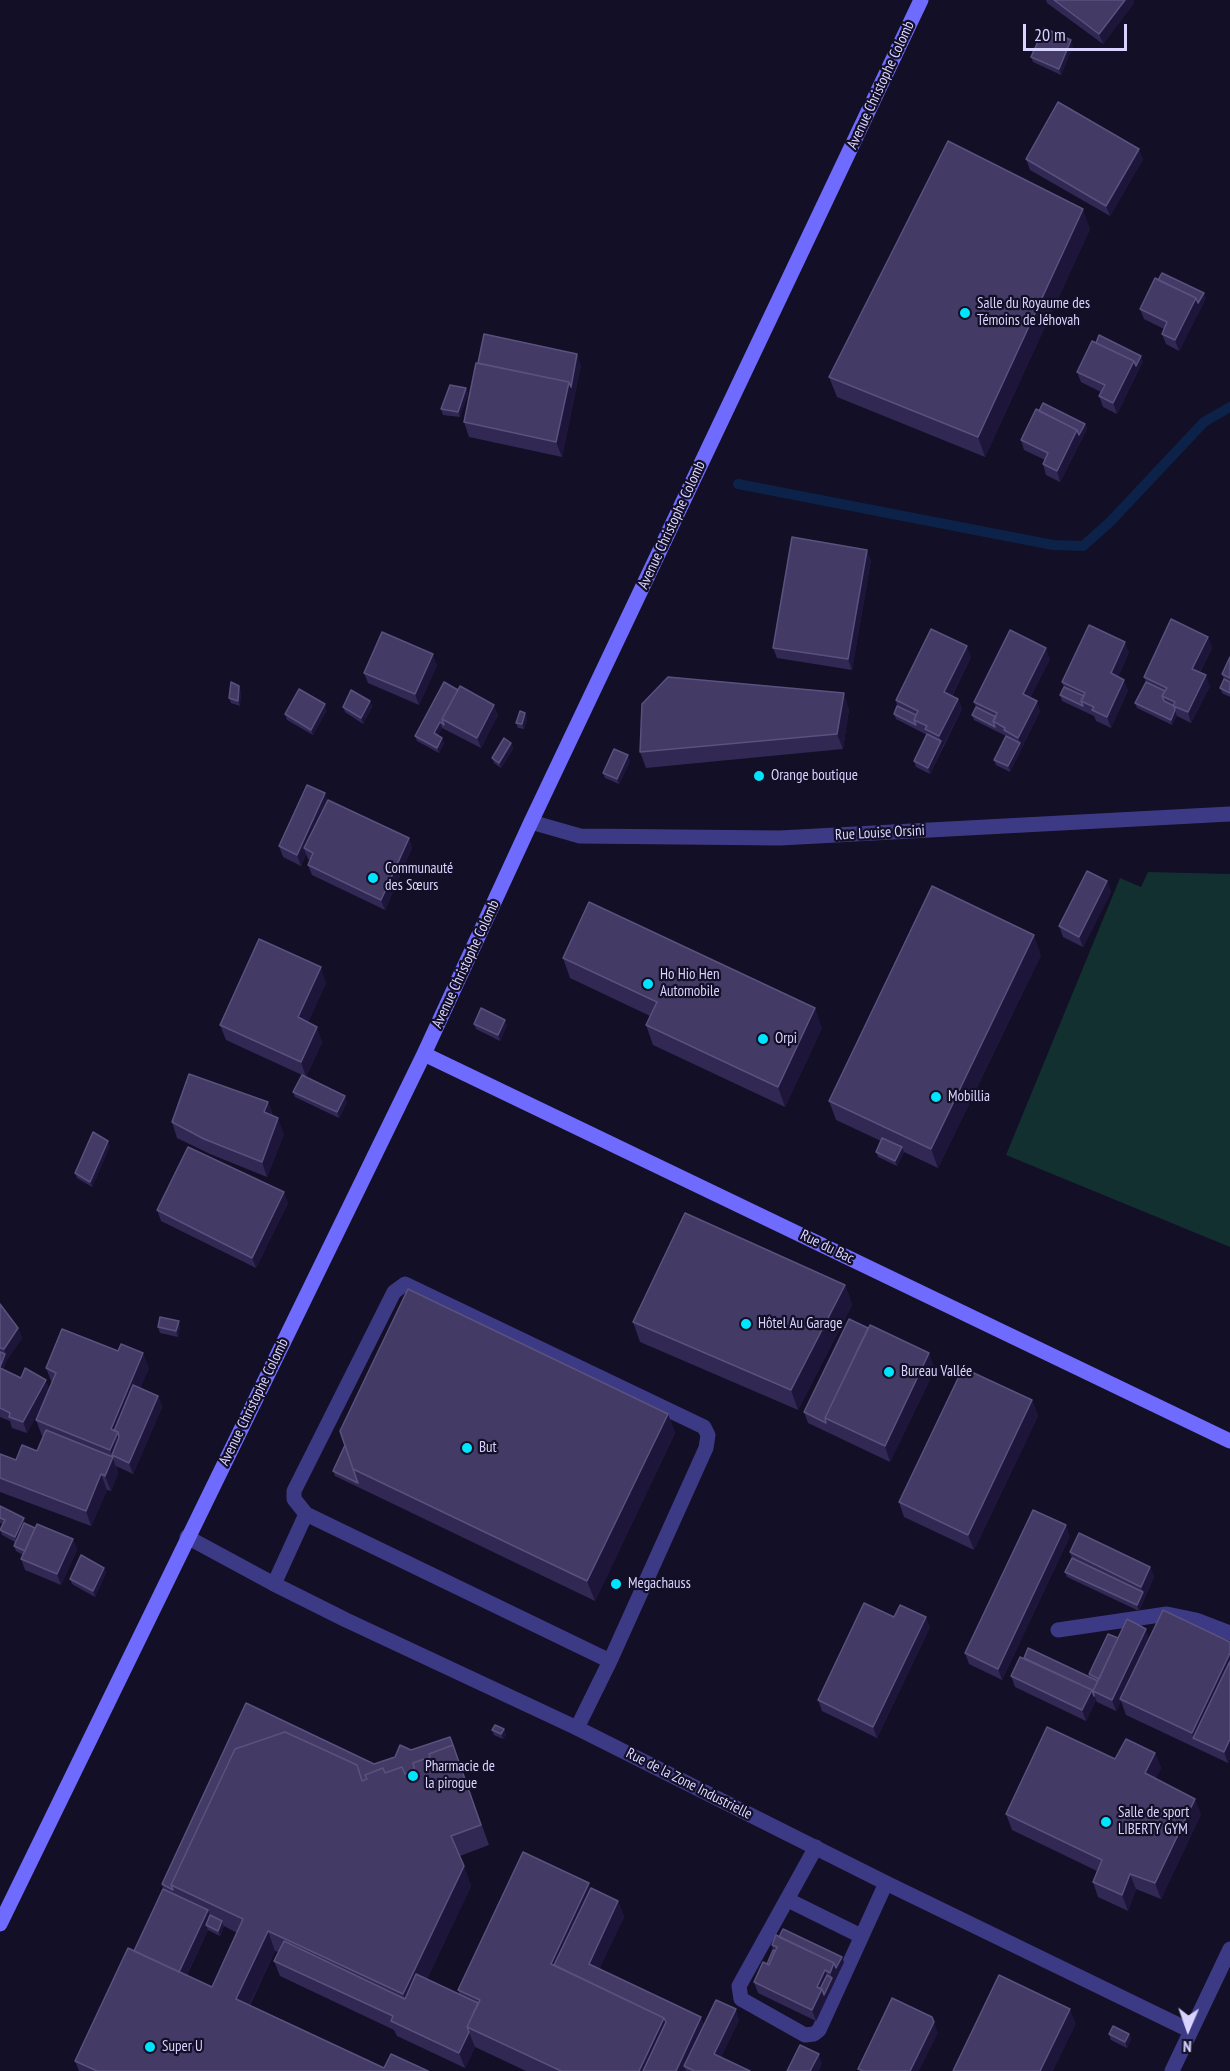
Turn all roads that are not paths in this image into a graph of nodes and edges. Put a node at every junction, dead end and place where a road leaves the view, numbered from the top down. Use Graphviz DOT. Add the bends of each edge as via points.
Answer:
graph roads {
  1 [pos="921,0"];
  2 [pos="1230,814"];
  3 [pos="531,822"];
  4 [pos="424,1054"];
  5 [pos="1230,1442"];
  6 [pos="306,1515"];
  7 [pos="188,1537"];
  8 [pos="274,1584"];
  9 [pos="1058,1630"];
  10 [pos="1230,1633"];
  11 [pos="610,1661"];
  12 [pos="577,1728"];
  13 [pos="816,1848"];
  14 [pos="886,1883"];
  15 [pos="788,1900"];
  16 [pos="0,1924"];
  17 [pos="861,1936"];
  18 [pos="1230,1949"];
  19 [pos="1191,2031"];
  20 [pos="1172,2071"];
  1 -- 3 [label="street, Avenue Christophe Colomb"];
  2 -- 3 [label="street, Rue Louise Orsini" via="780,838 580,836"];
  3 -- 4 [label="street, Avenue Christophe Colomb"];
  4 -- 5 [label="street, Rue du Bac"];
  4 -- 7 [label="street, Avenue Christophe Colomb"];
  6 -- 8 [label="street"];
  6 -- 11 [label="street"];
  6 -- 11 [label="street" via="294,1499 294,1491 394,1292 405,1284 704,1427 708,1435 706,1448"];
  7 -- 8 [label="street, Rue de la Zone Industrielle"];
  7 -- 16 [label="street, Avenue Christophe Colomb"];
  8 -- 12 [label="street, Rue de la Zone Industrielle"];
  9 -- 10 [label="street" via="1167,1614"];
  11 -- 12 [label="street"];
  12 -- 13 [label="street, Rue de la Zone Industrielle"];
  13 -- 14 [label="street, Rue de la Zone Industrielle"];
  13 -- 15 [label="street"];
  14 -- 17 [label="street"];
  14 -- 19 [label="street, Rue de la Zone Industrielle"];
  15 -- 17 [label="street"];
  15 -- 17 [label="street" via="739,1992 741,1999 805,2035 819,2030"];
  18 -- 19 [label="street"];
  19 -- 20 [label="street"];
}
